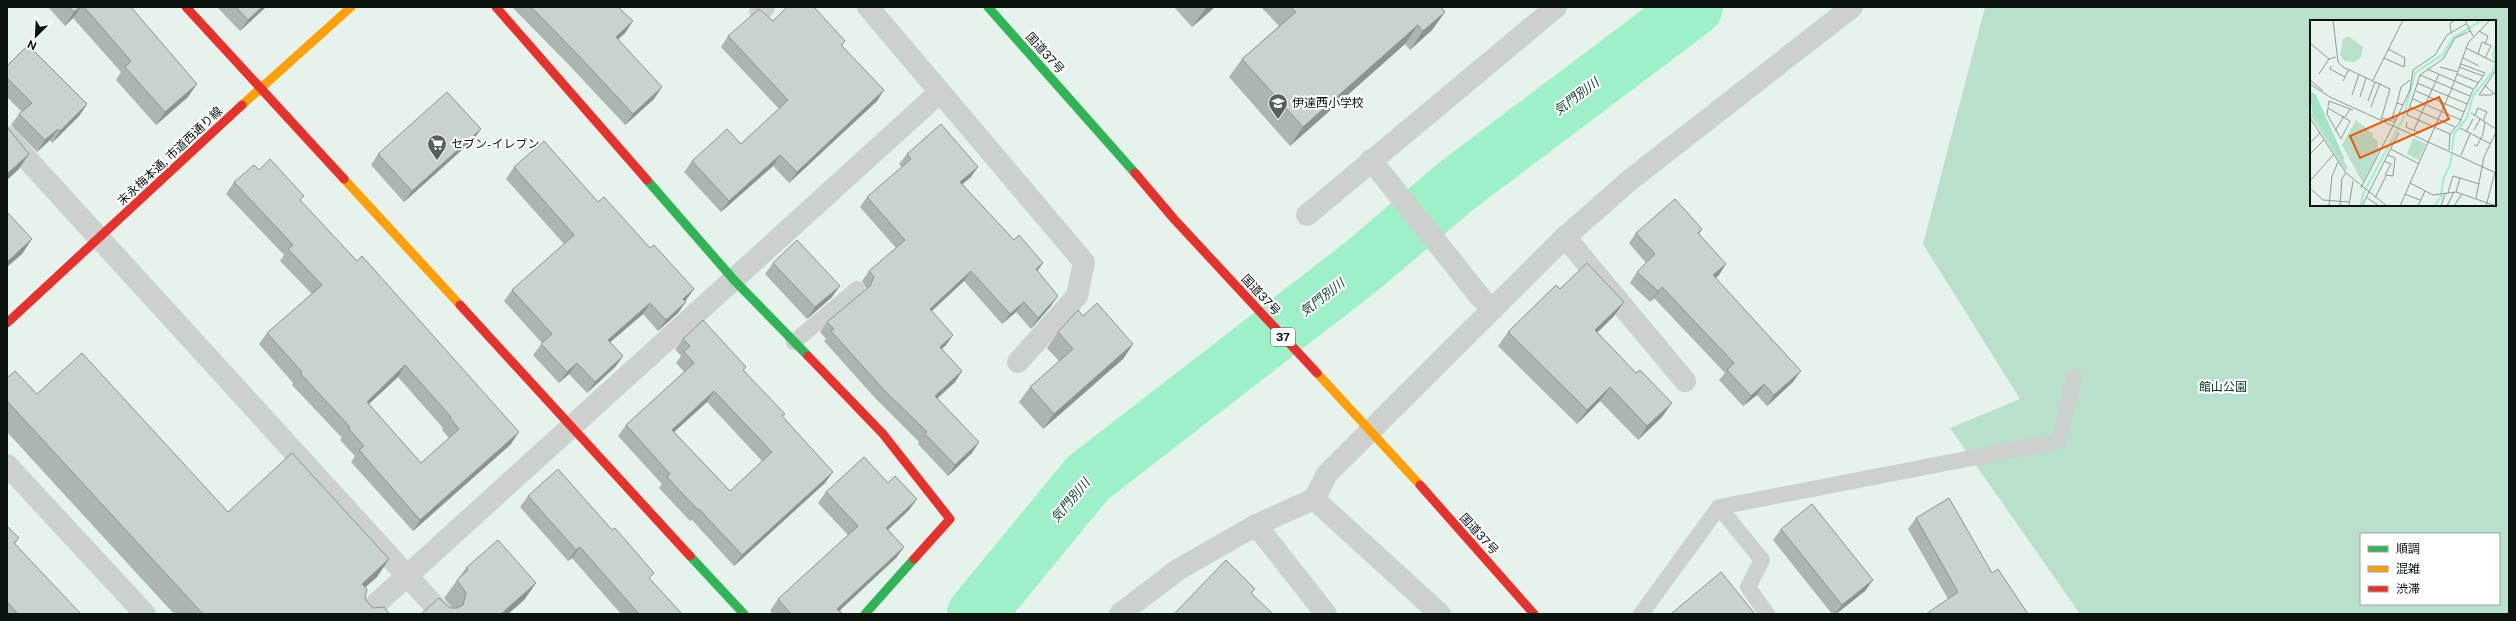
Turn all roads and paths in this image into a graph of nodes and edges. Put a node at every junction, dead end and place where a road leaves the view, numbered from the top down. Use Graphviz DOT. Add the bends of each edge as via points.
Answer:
graph roads {
  1 [pos="186,7"];
  2 [pos="351,7"];
  3 [pos="496,7"];
  4 [pos="868,7"];
  5 [pos="988,7"];
  6 [pos="1556,7"];
  7 [pos="1852,7"];
  8 [pos="260,88"];
  9 [pos="940,92"];
  10 [pos="7,137"];
  11 [pos="1372,160"];
  12 [pos="1307,215"];
  13 [pos="1565,237"];
  14 [pos="100,239"];
  15 [pos="734,280"];
  16 [pos="857,289"];
  17 [pos="1487,304"];
  18 [pos="7,323"];
  19 [pos="794,342"];
  20 [pos="1018,362"];
  21 [pos="2074,377"];
  22 [pos="1685,381"];
  23 [pos="572,425"];
  24 [pos="7,465"];
  25 [pos="1314,499"];
  26 [pos="1719,507"];
  27 [pos="1256,525"];
  28 [pos="406,575"];
  29 [pos="145,614"];
  30 [pos="365,614"];
  31 [pos="442,614"];
  32 [pos="744,614"];
  33 [pos="865,614"];
  34 [pos="1120,614"];
  35 [pos="1326,614"];
  36 [pos="1440,614"];
  37 [pos="1534,614"];
  38 [pos="1641,614"];
  39 [pos="1767,614"];
  1 -- 8 [label="main road"];
  2 -- 8 [label="main road, 末永梅本通, 市道西通り線"];
  3 -- 15 [label="main road"];
  4 -- 9 [label="street"];
  5 -- 37 [label="main road, 国道37号 / 37" via="1174,219 1392,454"];
  6 -- 11 [label="street"];
  7 -- 13 [label="street" via="1630,180"];
  8 -- 14 [label="main road, 末永梅本通, 市道西通り線"];
  8 -- 23 [label="main road"];
  9 -- 15 [label="street"];
  9 -- 20 [label="street" via="1084,262 1077,296"];
  10 -- 14 [label="street"];
  11 -- 12 [label="street"];
  11 -- 17 [label="street"];
  13 -- 17 [label="street"];
  13 -- 22 [label="street"];
  14 -- 18 [label="main road, 末永梅本通, 市道西通り線"];
  14 -- 28 [label="street"];
  15 -- 19 [label="main road"];
  15 -- 23 [label="street"];
  16 -- 19 [label="lane"];
  17 -- 25 [label="street" via="1327,474"];
  19 -- 33 [label="main road" via="883,434 950,519"];
  21 -- 26 [label="lane" via="2059,441"];
  23 -- 28 [label="street"];
  23 -- 32 [label="main road"];
  24 -- 29 [label="street"];
  25 -- 27 [label="street"];
  25 -- 36 [label="street"];
  26 -- 38 [label="lane"];
  26 -- 39 [label="lane" via="1762,560 1748,587"];
  27 -- 34 [label="street" via="1179,569"];
  27 -- 35 [label="street"];
  28 -- 30 [label="street"];
  28 -- 31 [label="street"];
}
